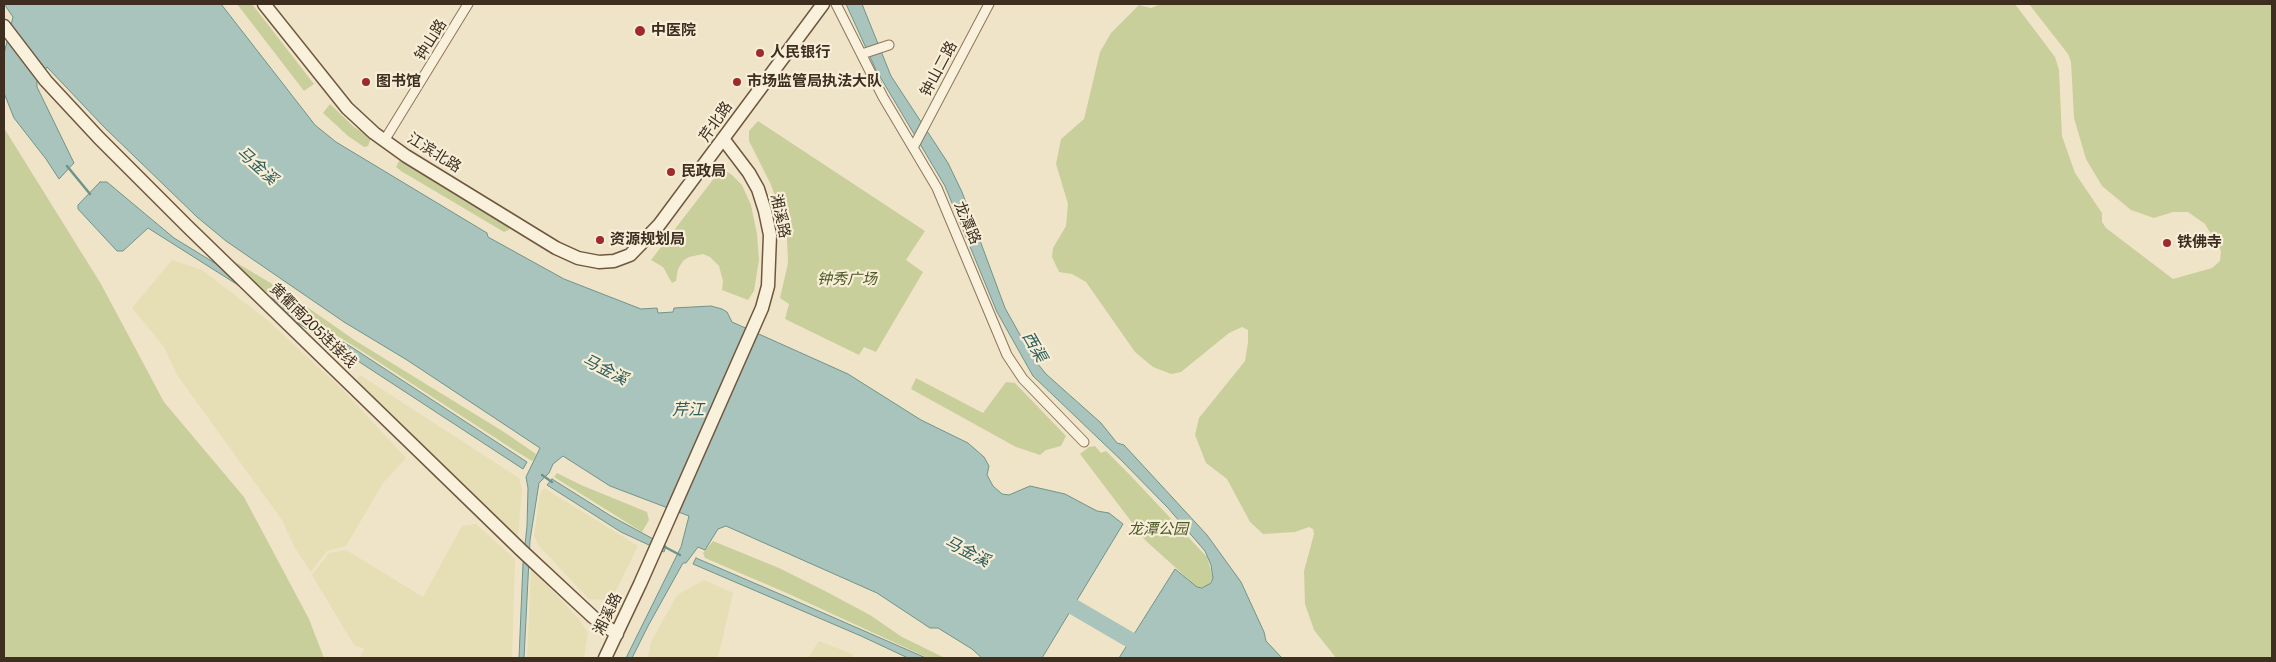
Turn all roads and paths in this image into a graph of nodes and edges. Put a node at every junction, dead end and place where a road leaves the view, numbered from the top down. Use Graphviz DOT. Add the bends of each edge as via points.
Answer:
graph roads {
  1 [pos="264,4"];
  2 [pos="468,4"];
  3 [pos="823,4"];
  4 [pos="836,4"];
  5 [pos="989,4"];
  6 [pos="4,26"];
  7 [pos="889,45"];
  8 [pos="862,54"];
  9 [pos="724,140"];
  10 [pos="384,141"];
  11 [pos="914,146"];
  12 [pos="630,255"];
  13 [pos="1084,442"];
  14 [pos="616,634"];
  15 [pos="605,658"];
  1 -- 10 [label="main road, 江滨北路" via="347,108"];
  2 -- 10 [label="street, 钟山路"];
  3 -- 9 [label="main road, 芹北路"];
  4 -- 8 [label="street, 龙潭路"];
  5 -- 11 [label="street, 钟山二路"];
  6 -- 14 [label="main road, 黄衢南205连接线" via="46,81 99,138 521,550"];
  7 -- 8 [label="street"];
  8 -- 11 [label="street, 龙潭路" via="883,97"];
  9 -- 12 [label="main road, 芹北路" via="659,225"];
  9 -- 14 [label="main road, 湘溪路" via="749,173 765,211 770,235 768,286 762,308"];
  10 -- 12 [label="main road, 江滨北路" via="564,252 600,262"];
  11 -- 13 [label="street, 龙潭路" via="951,219 1007,355 1022,379"];
  14 -- 15 [label="main road, 湘溪路"];
}
